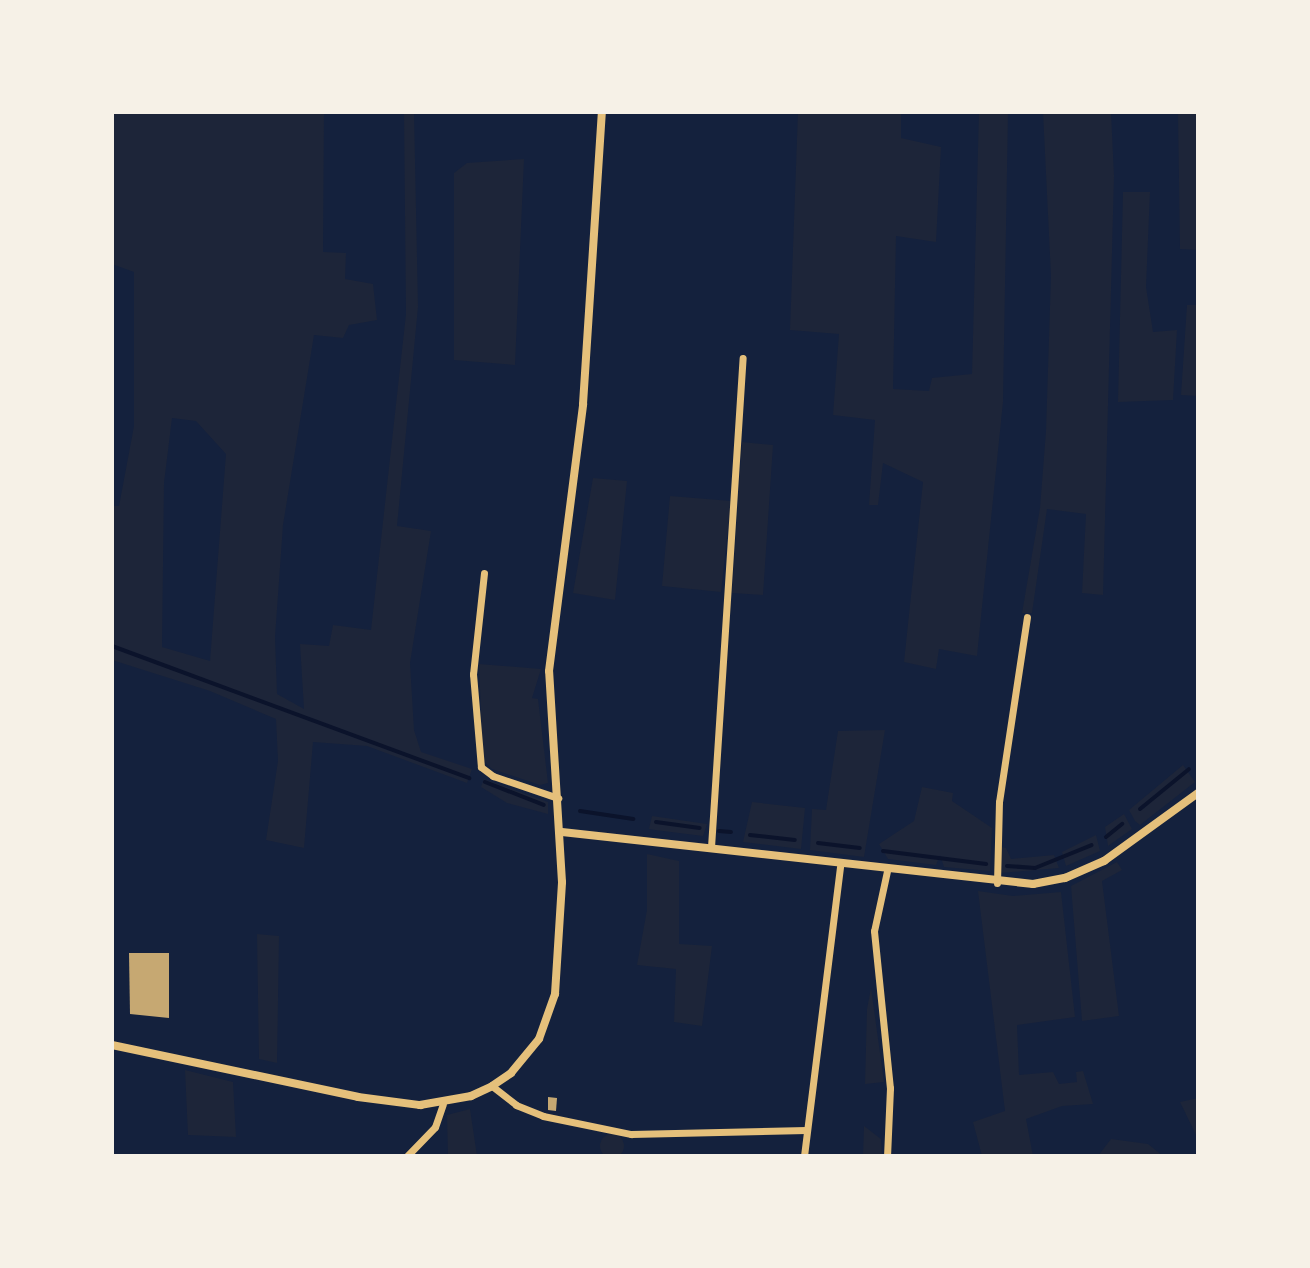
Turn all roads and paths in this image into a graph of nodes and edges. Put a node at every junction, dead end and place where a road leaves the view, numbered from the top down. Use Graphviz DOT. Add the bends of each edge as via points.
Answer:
graph roads {
  1 [pos="602,112"];
  2 [pos="743,358"];
  3 [pos="484,573"];
  4 [pos="1027,617"];
  5 [pos="1198,793"];
  6 [pos="558,798"];
  7 [pos="562,832"];
  8 [pos="711,847"];
  9 [pos="840,865"];
  10 [pos="887,871"];
  11 [pos="997,883"];
  12 [pos="112,1045"];
  13 [pos="492,1086"];
  14 [pos="443,1104"];
  15 [pos="806,1130"];
  16 [pos="407,1156"];
  17 [pos="804,1156"];
  18 [pos="887,1156"];
  1 -- 6 [label="street" via="583,404 549,671"];
  2 -- 8 [label="street"];
  3 -- 6 [label="street" via="473,674 481,767"];
  4 -- 11 [label="street" via="999,802"];
  5 -- 11 [label="street" via="1124,849 1078,874 1033,884"];
  6 -- 7 [label="street"];
  7 -- 8 [label="street"];
  7 -- 13 [label="street" via="552,1004 527,1057"];
  8 -- 9 [label="street"];
  9 -- 10 [label="street"];
  9 -- 15 [label="street"];
  10 -- 11 [label="street"];
  10 -- 18 [label="street" via="874,931 890,1088"];
  12 -- 14 [label="street" via="378,1101"];
  13 -- 14 [label="street"];
  13 -- 15 [label="street" via="516,1105 543,1116 631,1134"];
  14 -- 16 [label="street" via="435,1127"];
  15 -- 17 [label="street"];
}
